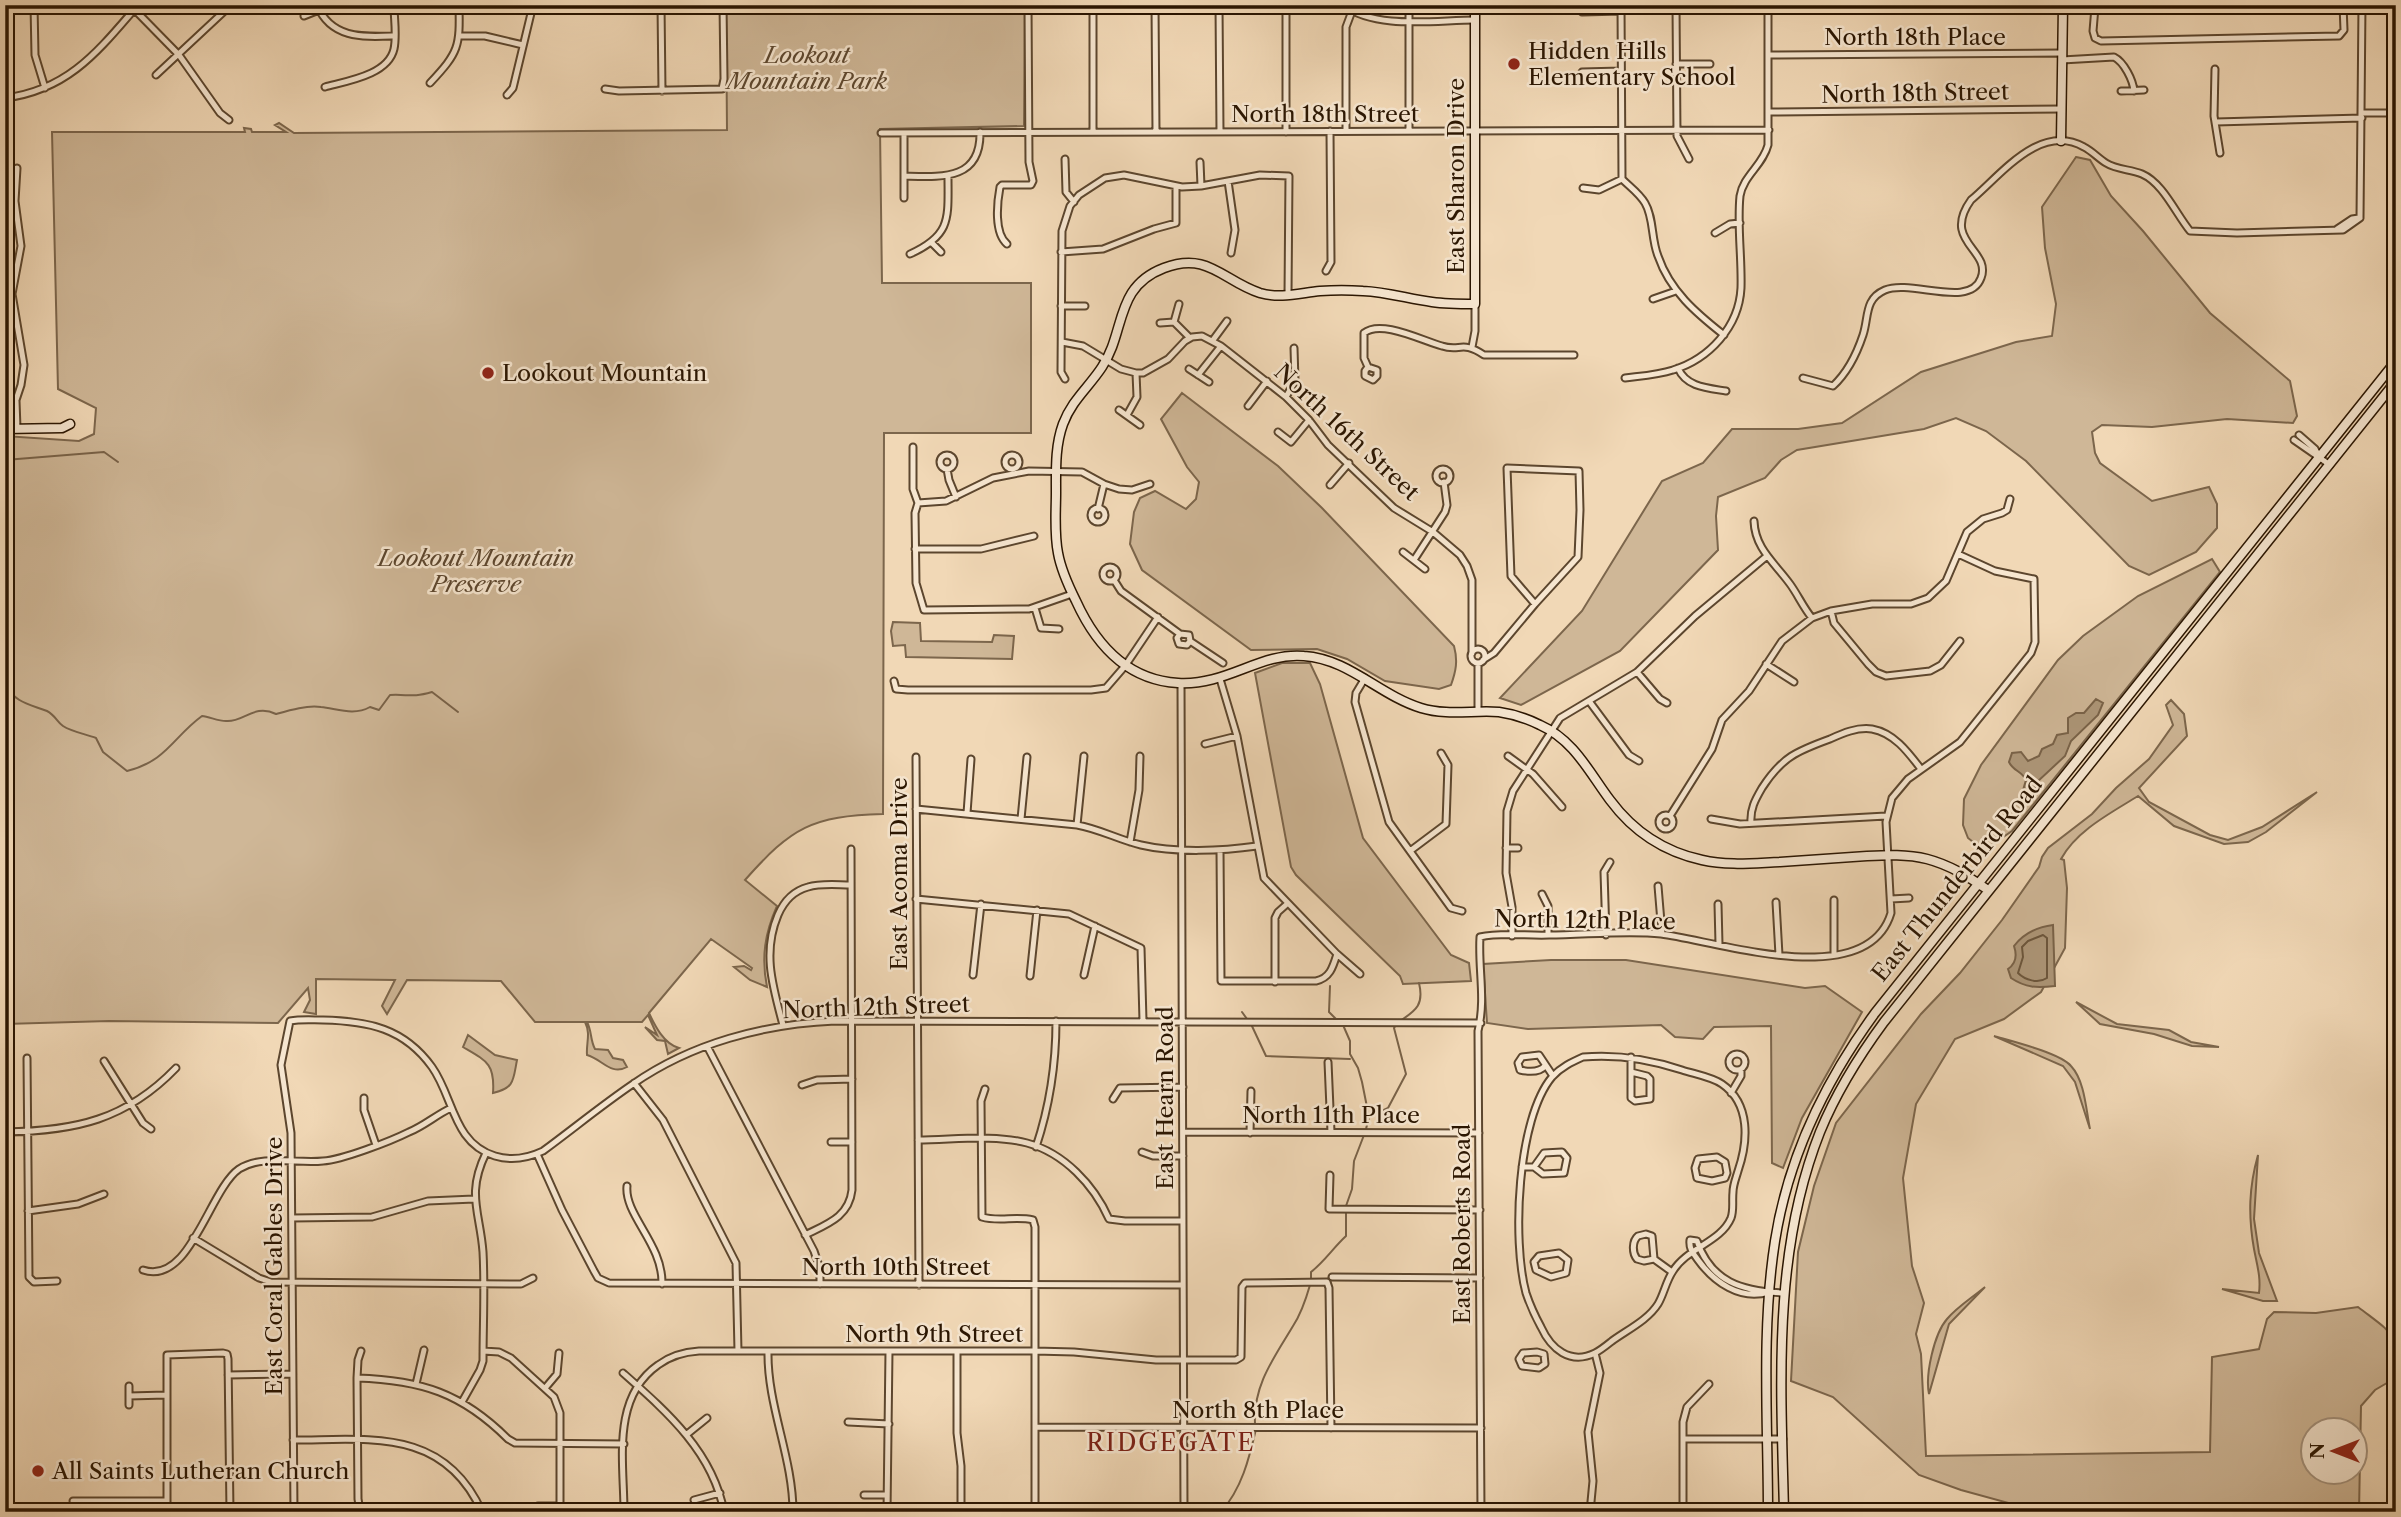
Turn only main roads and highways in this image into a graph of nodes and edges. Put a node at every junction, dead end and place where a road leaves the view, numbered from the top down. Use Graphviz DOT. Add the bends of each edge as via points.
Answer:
graph roads {
  1 [pos="1475,5"];
  2 [pos="2063,5"];
  3 [pos="2061,141"];
  4 [pos="2396,361"];
  5 [pos="2396,382"];
  6 [pos="70,424"];
  7 [pos="12,426"];
  8 [pos="1978,883"];
  9 [pos="1988,890"];
  10 [pos="1775,1508"];
  1 -- 8 [label="main road, East Sharon Drive" via="1475,304 1361,291 1259,293 1206,265 1192,263 1168,266 1135,287 1106,359 1069,410 1058,439 1059,558 1072,594 1097,639 1114,658 1152,679 1181,683 1220,679 1267,660 1296,655 1339,663 1420,708 1502,712 1538,724 1570,745 1626,819 1654,842 1688,856 1731,864 1887,855 1931,860"];
  2 -- 3 [label="main road"];
  4 -- 8 [label="main road, East Thunderbird Road"];
  5 -- 9 [label="main road, East Thunderbird Road"];
  6 -- 7 [label="main road" via="62,428"];
  8 -- 9 [label="main road"];
  8 -- 10 [label="main road, East Thunderbird Road" via="1859,1035 1803,1141 1775,1240 1769,1293 1768,1439"];
  9 -- 10 [label="main road, East Thunderbird Road" via="1884,1022 1844,1081 1806,1172 1792,1226 1783,1293 1783,1439"];
}
